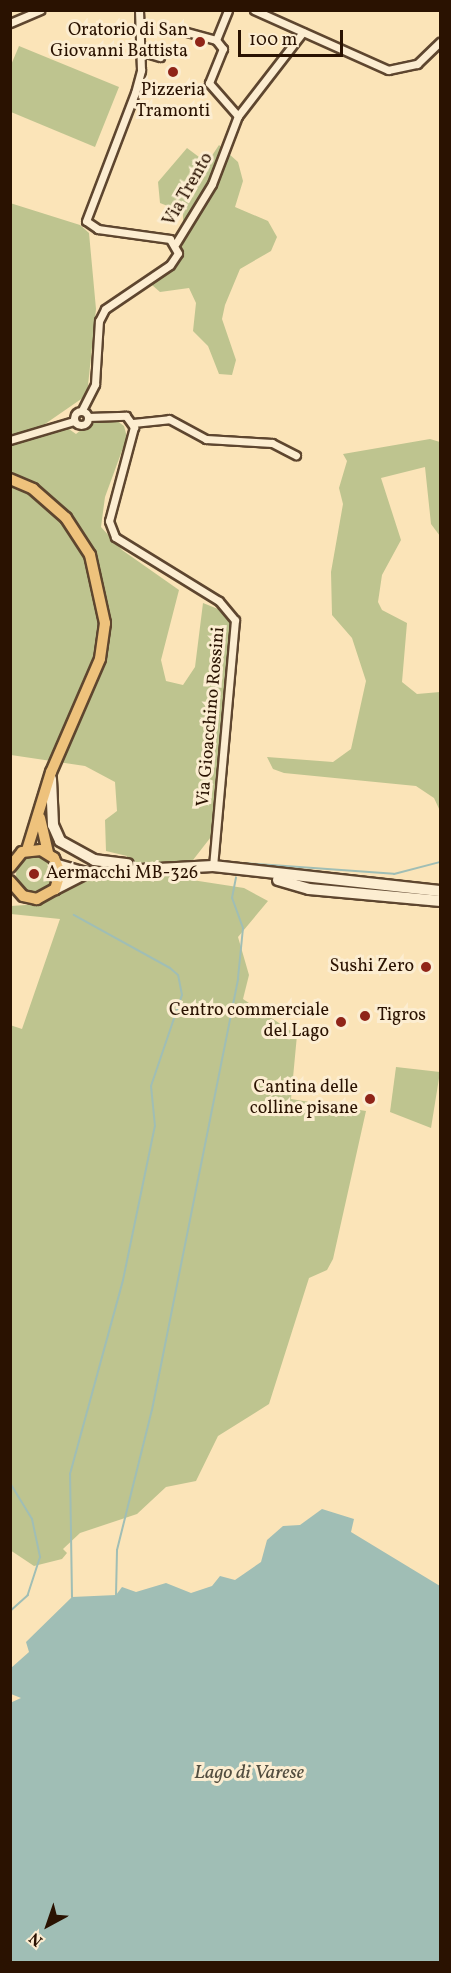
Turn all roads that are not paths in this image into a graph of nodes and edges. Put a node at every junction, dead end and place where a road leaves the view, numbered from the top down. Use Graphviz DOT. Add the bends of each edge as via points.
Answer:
graph roads {
  1 [pos="40,10"];
  2 [pos="139,10"];
  3 [pos="228,10"];
  4 [pos="254,10"];
  5 [pos="10,22"];
  6 [pos="176,29"];
  7 [pos="303,32"];
  8 [pos="216,40"];
  9 [pos="441,42"];
  10 [pos="139,51"];
  11 [pos="160,57"];
  12 [pos="238,117"];
  13 [pos="176,243"];
  14 [pos="82,410"];
  15 [pos="88,417"];
  16 [pos="74,421"];
  17 [pos="133,423"];
  18 [pos="10,440"];
  19 [pos="296,455"];
  20 [pos="10,479"];
  21 [pos="51,772"];
  22 [pos="40,814"];
  23 [pos="25,851"];
  24 [pos="48,852"];
  25 [pos="10,853"];
  26 [pos="58,865"];
  27 [pos="213,866"];
  28 [pos="10,867"];
  29 [pos="146,867"];
  30 [pos="86,873"];
  31 [pos="254,873"];
  32 [pos="331,880"];
  33 [pos="10,881"];
  34 [pos="55,889"];
  35 [pos="435,890"];
  36 [pos="22,896"];
  37 [pos="383,896"];
  38 [pos="10,900"];
  39 [pos="441,901"];
  1 -- 5 [label="street"];
  2 -- 10 [label="street"];
  3 -- 8 [label="street"];
  4 -- 7 [label="street"];
  6 -- 8 [label="street"];
  7 -- 9 [label="street" via="388,70 401,70"];
  7 -- 12 [label="street, Via Trento"];
  8 -- 12 [label="street" via="224,49 208,83"];
  10 -- 11 [label="street"];
  10 -- 13 [label="street" via="135,93 86,221 98,230"];
  12 -- 13 [label="street, Via Trento" via="212,184"];
  13 -- 14 [label="street, Via Trento" via="178,254 170,265 105,309 99,321 94,384"];
  14 -- 15 [label="street"];
  14 -- 16 [label="street"];
  15 -- 16 [label="street" via="83,425"];
  15 -- 17 [label="street" via="116,415"];
  16 -- 18 [label="street"];
  17 -- 19 [label="street" via="169,419 206,439 266,442"];
  17 -- 27 [label="street, Via Gioacchino Rossini" via="111,530 121,542 219,601 238,628"];
  20 -- 21 [label="main road" via="33,489 66,518 90,555 101,589 100,659"];
  21 -- 22 [label="main road"];
  21 -- 29 [label="main road" via="50,807 60,841 94,860"];
  22 -- 23 [label="main road"];
  22 -- 24 [label="main road"];
  23 -- 24 [label="main road"];
  23 -- 25 [label="main road"];
  23 -- 28 [label="main road"];
  24 -- 26 [label="main road"];
  26 -- 30 [label="main road"];
  26 -- 34 [label="main road"];
  27 -- 29 [label="main road"];
  27 -- 31 [label="main road"];
  29 -- 30 [label="main road"];
  30 -- 34 [label="main road"];
  31 -- 32 [label="main road"];
  31 -- 37 [label="main road" via="309,889"];
  32 -- 35 [label="main road"];
  32 -- 37 [label="main road" via="375,889"];
  33 -- 36 [label="main road"];
  34 -- 36 [label="main road" via="37,900"];
  35 -- 37 [label="main road"];
  36 -- 38 [label="main road"];
  37 -- 39 [label="main road"];
}
